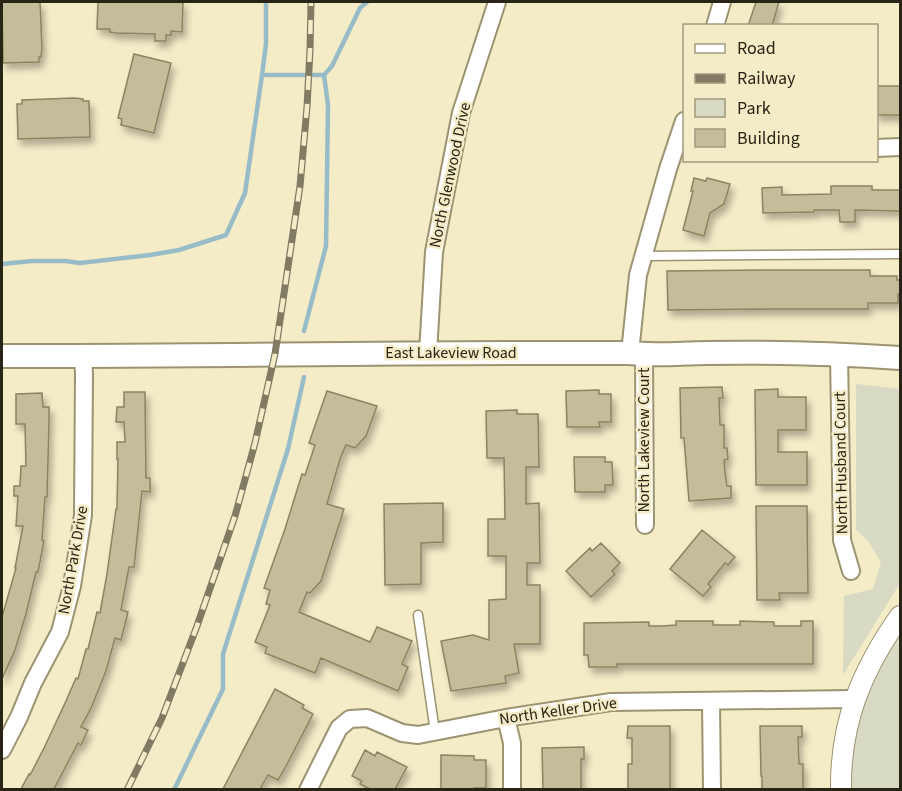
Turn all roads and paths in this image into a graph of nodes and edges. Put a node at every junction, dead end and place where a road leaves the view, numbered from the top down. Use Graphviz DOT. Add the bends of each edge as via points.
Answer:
graph roads {
  1 [pos="497,2"];
  2 [pos="722,2"];
  3 [pos="716,24"];
  4 [pos="683,131"];
  5 [pos="900,147"];
  6 [pos="878,148"];
  7 [pos="900,254"];
  8 [pos="645,256"];
  9 [pos="428,353"];
  10 [pos="637,354"];
  11 [pos="839,354"];
  12 [pos="2,356"];
  13 [pos="83,356"];
  14 [pos="900,358"];
  15 [pos="645,525"];
  16 [pos="851,570"];
  17 [pos="418,615"];
  18 [pos="900,616"];
  19 [pos="854,699"];
  20 [pos="711,701"];
  21 [pos="506,718"];
  22 [pos="435,732"];
  23 [pos="2,750"];
  24 [pos="308,789"];
  25 [pos="512,789"];
  26 [pos="712,789"];
  27 [pos="841,789"];
  1 -- 9 [label="street, North Glenwood Drive" via="461,113 434,252"];
  2 -- 3 [label="street"];
  4 -- 8 [label="street, North Lakeview Court" via="668,169"];
  5 -- 6 [label="street"];
  7 -- 8 [label="lane"];
  8 -- 10 [label="street, North Lakeview Court" via="638,275"];
  9 -- 10 [label="main road, East Lakeview Road"];
  9 -- 13 [label="main road, East Lakeview Road"];
  10 -- 11 [label="main road, East Lakeview Road"];
  10 -- 15 [label="street, North Lakeview Court"];
  11 -- 14 [label="main road, East Lakeview Road"];
  11 -- 16 [label="street, North Husband Court" via="842,540"];
  12 -- 13 [label="main road, East Lakeview Road"];
  13 -- 23 [label="street, North Park Drive" via="83,515 72,586 60,632"];
  17 -- 22 [label="lane"];
  18 -- 19 [label="street" via="882,641"];
  19 -- 20 [label="street, North Keller Drive"];
  19 -- 27 [label="street" via="844,741"];
  20 -- 21 [label="street, North Keller Drive" via="611,702"];
  20 -- 26 [label="street"];
  21 -- 22 [label="street, North Keller Drive"];
  21 -- 25 [label="street" via="512,743"];
  22 -- 24 [label="street, North Keller Drive" via="402,733 367,718 350,719 339,728"];
}
